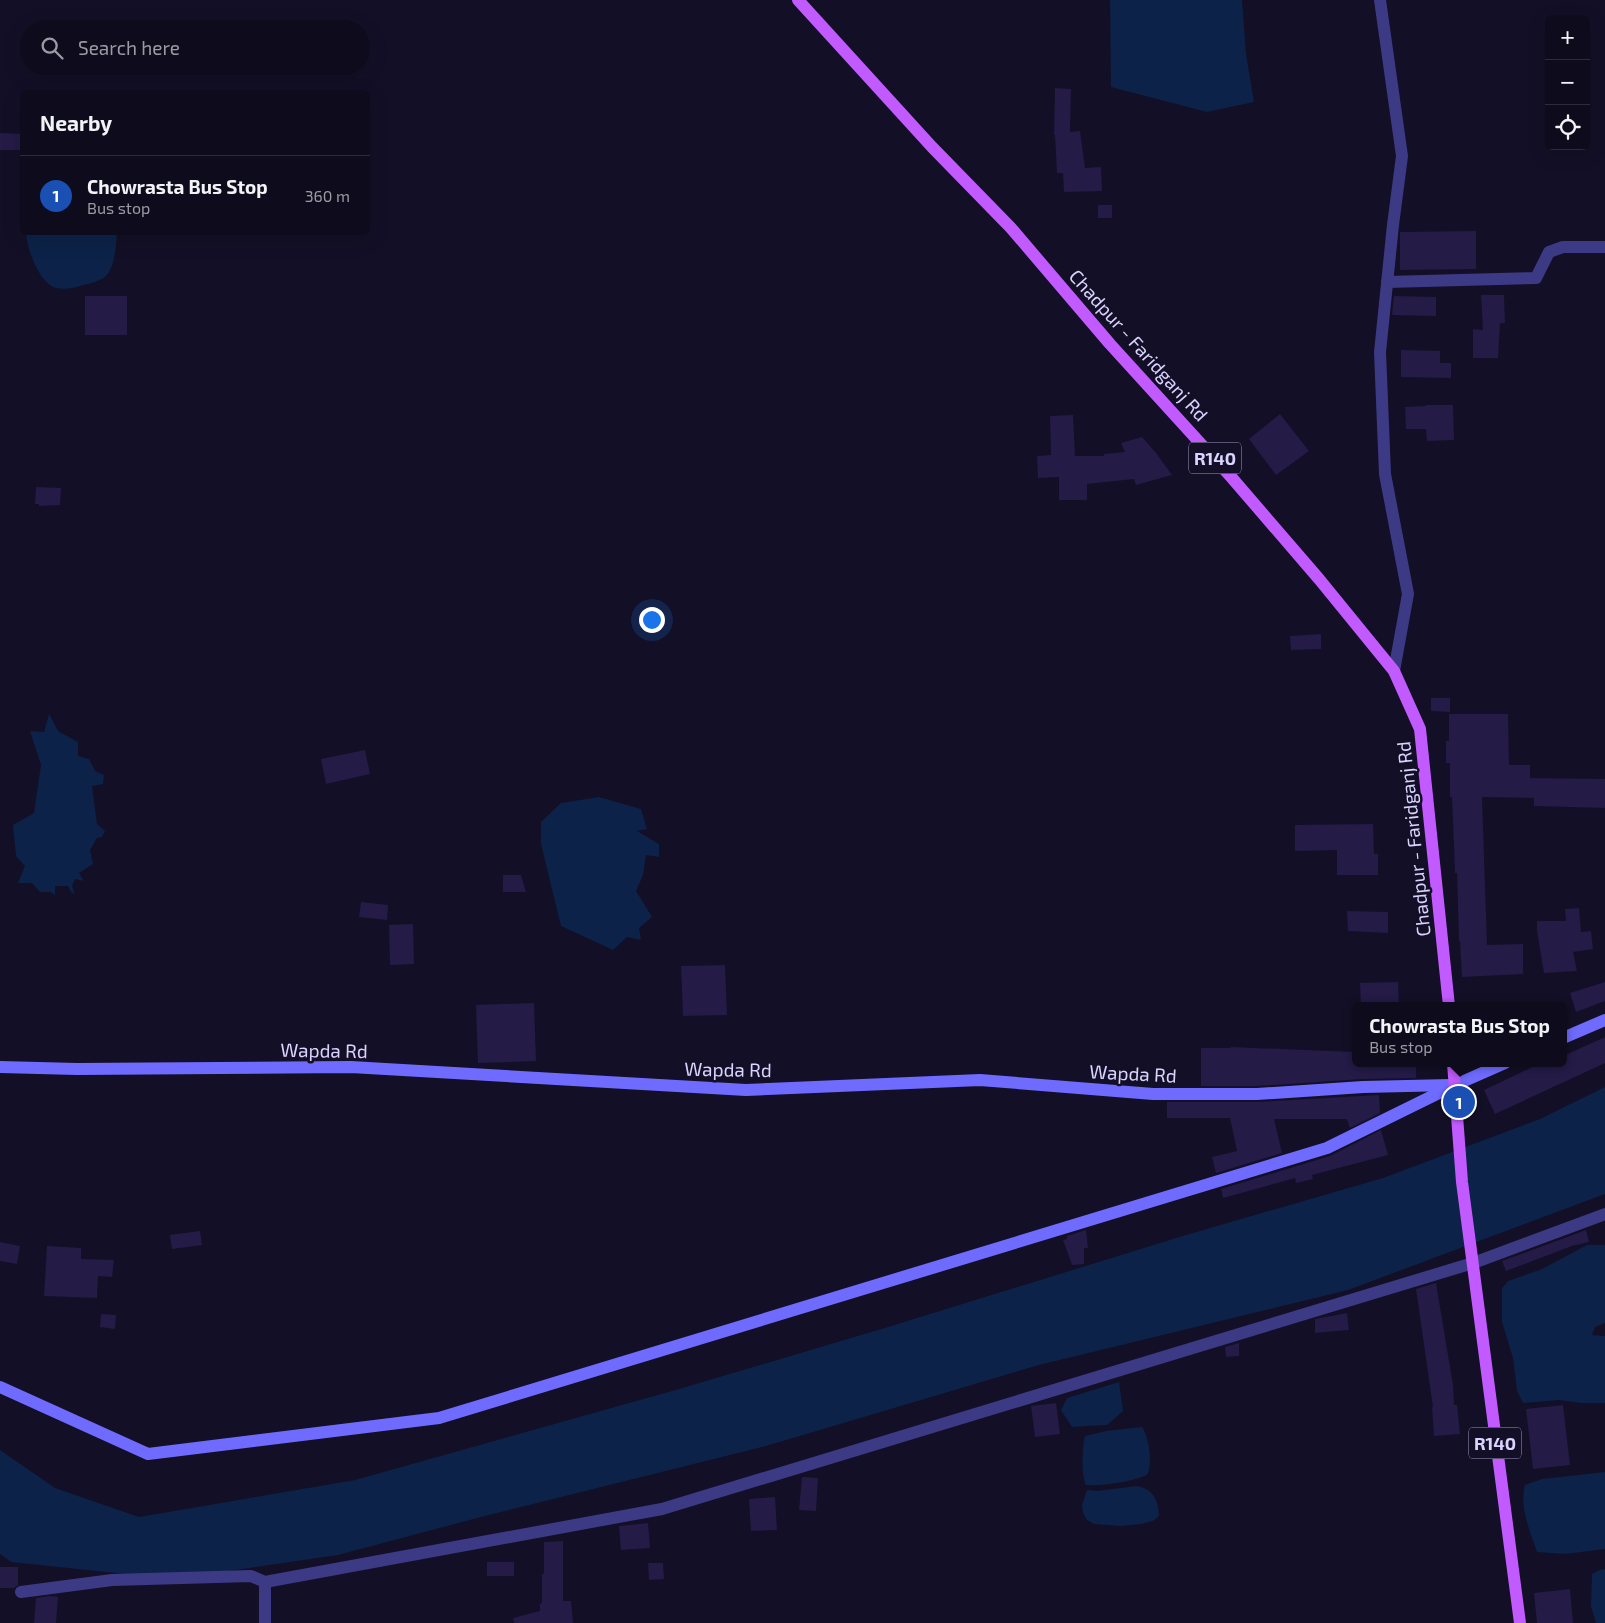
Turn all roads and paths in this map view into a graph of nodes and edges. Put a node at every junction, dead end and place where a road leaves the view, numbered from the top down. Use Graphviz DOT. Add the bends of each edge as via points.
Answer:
graph roads {
  1 [pos="798,0"];
  2 [pos="1380,0"];
  3 [pos="1605,247"];
  4 [pos="1387,282"];
  5 [pos="1394,671"];
  6 [pos="1449,1002"];
  7 [pos="1605,1020"];
  8 [pos="1567,1036"];
  9 [pos="0,1067"];
  10 [pos="1453,1067"];
  11 [pos="1495,1067"];
  12 [pos="1455,1085"];
  13 [pos="1605,1214"];
  14 [pos="1474,1263"];
  15 [pos="0,1387"];
  16 [pos="265,1582"];
  17 [pos="21,1592"];
  18 [pos="265,1623"];
  19 [pos="1520,1623"];
  1 -- 5 [label="main road, Chadpur - Faridganj Rd / R140" via="1011,228 1320,579"];
  2 -- 4 [label="street" via="1402,156"];
  3 -- 4 [label="street" via="1563,247 1549,252 1536,278"];
  4 -- 5 [label="street" via="1380,352 1385,474 1408,594"];
  5 -- 6 [label="main road, Chadpur - Faridganj Rd / R140" via="1420,730"];
  7 -- 8 [label="main road"];
  9 -- 12 [label="main road, Wapda Rd" via="351,1067 746,1090 980,1080 1153,1094 1257,1094"];
  10 -- 12 [label="main road, R140"];
  11 -- 12 [label="main road"];
  12 -- 14 [label="main road, R140" via="1462,1182"];
  12 -- 15 [label="main road" via="1327,1148 439,1418 148,1454"];
  13 -- 14 [label="street"];
  14 -- 16 [label="street" via="662,1509"];
  14 -- 19 [label="main road, R140"];
  16 -- 17 [label="street" via="251,1576 112,1580"];
  16 -- 18 [label="street"];
}
